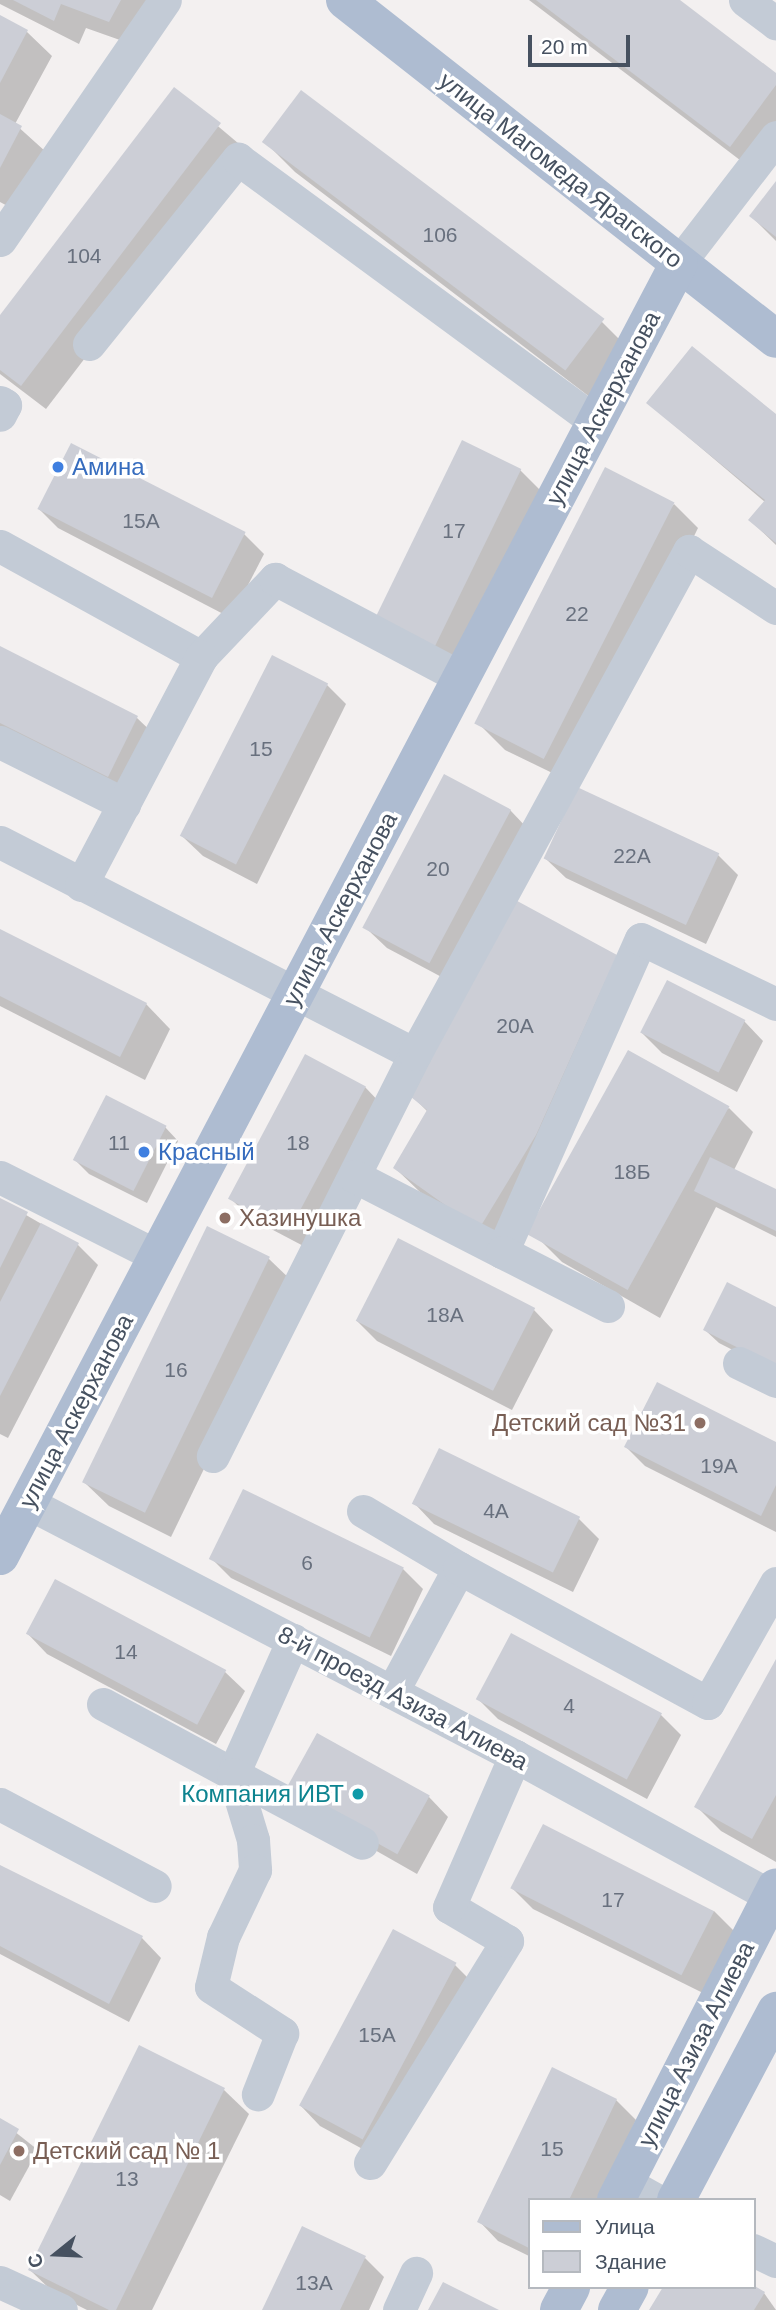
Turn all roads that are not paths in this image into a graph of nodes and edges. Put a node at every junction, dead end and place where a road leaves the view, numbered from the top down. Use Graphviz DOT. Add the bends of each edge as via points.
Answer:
graph roads {
  1 [pos="165,0"];
  2 [pos="345,0"];
  3 [pos="745,0"];
  4 [pos="776,23"];
  5 [pos="776,136"];
  6 [pos="0,240"];
  7 [pos="679,263"];
  8 [pos="776,339"];
  9 [pos="89,344"];
  10 [pos="0,402"];
  11 [pos="0,415"];
  12 [pos="596,422"];
  13 [pos="0,546"];
  14 [pos="776,608"];
  15 [pos="201,657"];
  16 [pos="462,678"];
  17 [pos="0,742"];
  18 [pos="124,804"];
  19 [pos="0,842"];
  20 [pos="81,885"];
  21 [pos="294,996"];
  22 [pos="776,1004"];
  23 [pos="415,1054"];
  24 [pos="354,1176"];
  25 [pos="0,1177"];
  26 [pos="502,1252"];
  27 [pos="158,1256"];
  28 [pos="608,1306"];
  29 [pos="739,1363"];
  30 [pos="776,1381"];
  31 [pos="213,1456"];
  32 [pos="28,1503"];
  33 [pos="363,1511"];
  34 [pos="0,1556"];
  35 [pos="459,1568"];
  36 [pos="776,1583"];
  37 [pos="293,1640"];
  38 [pos="392,1692"];
  39 [pos="103,1704"];
  40 [pos="515,1756"];
  41 [pos="233,1774"];
  42 [pos="0,1804"];
  43 [pos="362,1843"];
  44 [pos="155,1886"];
  45 [pos="774,1894"];
  46 [pos="776,2011"];
  47 [pos="258,2094"];
  48 [pos="370,2163"];
  49 [pos="632,2194"];
  50 [pos="677,2198"];
  51 [pos="755,2251"];
  52 [pos="776,2261"];
  53 [pos="416,2273"];
  54 [pos="0,2282"];
  55 [pos="570,2289"];
  56 [pos="629,2289"];
  57 [pos="61,2310"];
  58 [pos="399,2310"];
  59 [pos="559,2310"];
  60 [pos="617,2310"];
  1 -- 6 [label="street"];
  2 -- 7 [label="main road, улица Магомеда Ярагского"];
  3 -- 4 [label="street"];
  5 -- 7 [label="street"];
  7 -- 8 [label="main road, улица Магомеда Ярагского"];
  7 -- 12 [label="main road, улица Аскерханова"];
  9 -- 12 [label="street" via="238,159"];
  10 -- 11 [label="street" via="5,405"];
  12 -- 16 [label="main road, улица Аскерханова"];
  13 -- 15 [label="street"];
  14 -- 23 [label="street" via="689,551"];
  15 -- 16 [label="street" via="275,579"];
  15 -- 18 [label="street"];
  16 -- 21 [label="main road, улица Аскерханова"];
  17 -- 18 [label="street"];
  18 -- 20 [label="street"];
  19 -- 20 [label="street"];
  20 -- 21 [label="street"];
  21 -- 23 [label="street"];
  21 -- 27 [label="main road, улица Аскерханова"];
  22 -- 26 [label="street" via="641,939"];
  23 -- 24 [label="street"];
  24 -- 26 [label="street"];
  24 -- 31 [label="street"];
  25 -- 27 [label="street"];
  26 -- 28 [label="street"];
  27 -- 32 [label="main road, улица Аскерханова"];
  29 -- 30 [label="street"];
  32 -- 34 [label="main road, улица Аскерханова"];
  32 -- 37 [label="street, 8-й проезд Азиза Алиева"];
  33 -- 35 [label="street"];
  35 -- 36 [label="street" via="708,1703"];
  35 -- 38 [label="street"];
  37 -- 38 [label="street, 8-й проезд Азиза Алиева"];
  37 -- 41 [label="street"];
  38 -- 40 [label="street, 8-й проезд Азиза Алиева"];
  39 -- 41 [label="street"];
  40 -- 45 [label="street, 8-й проезд Азиза Алиева"];
  40 -- 48 [label="street" via="449,1907 507,1941"];
  41 -- 43 [label="street"];
  41 -- 47 [label="street" via="253,1840 255,1870 223,1937 211,1987 282,2033"];
  42 -- 44 [label="street"];
  45 -- 49 [label="main road, улица Азиза Алиева"];
  46 -- 50 [label="main road"];
  51 -- 52 [label="street"];
  53 -- 58 [label="street"];
  54 -- 57 [label="street"];
  55 -- 59 [label="main road"];
  56 -- 60 [label="main road"];
}
